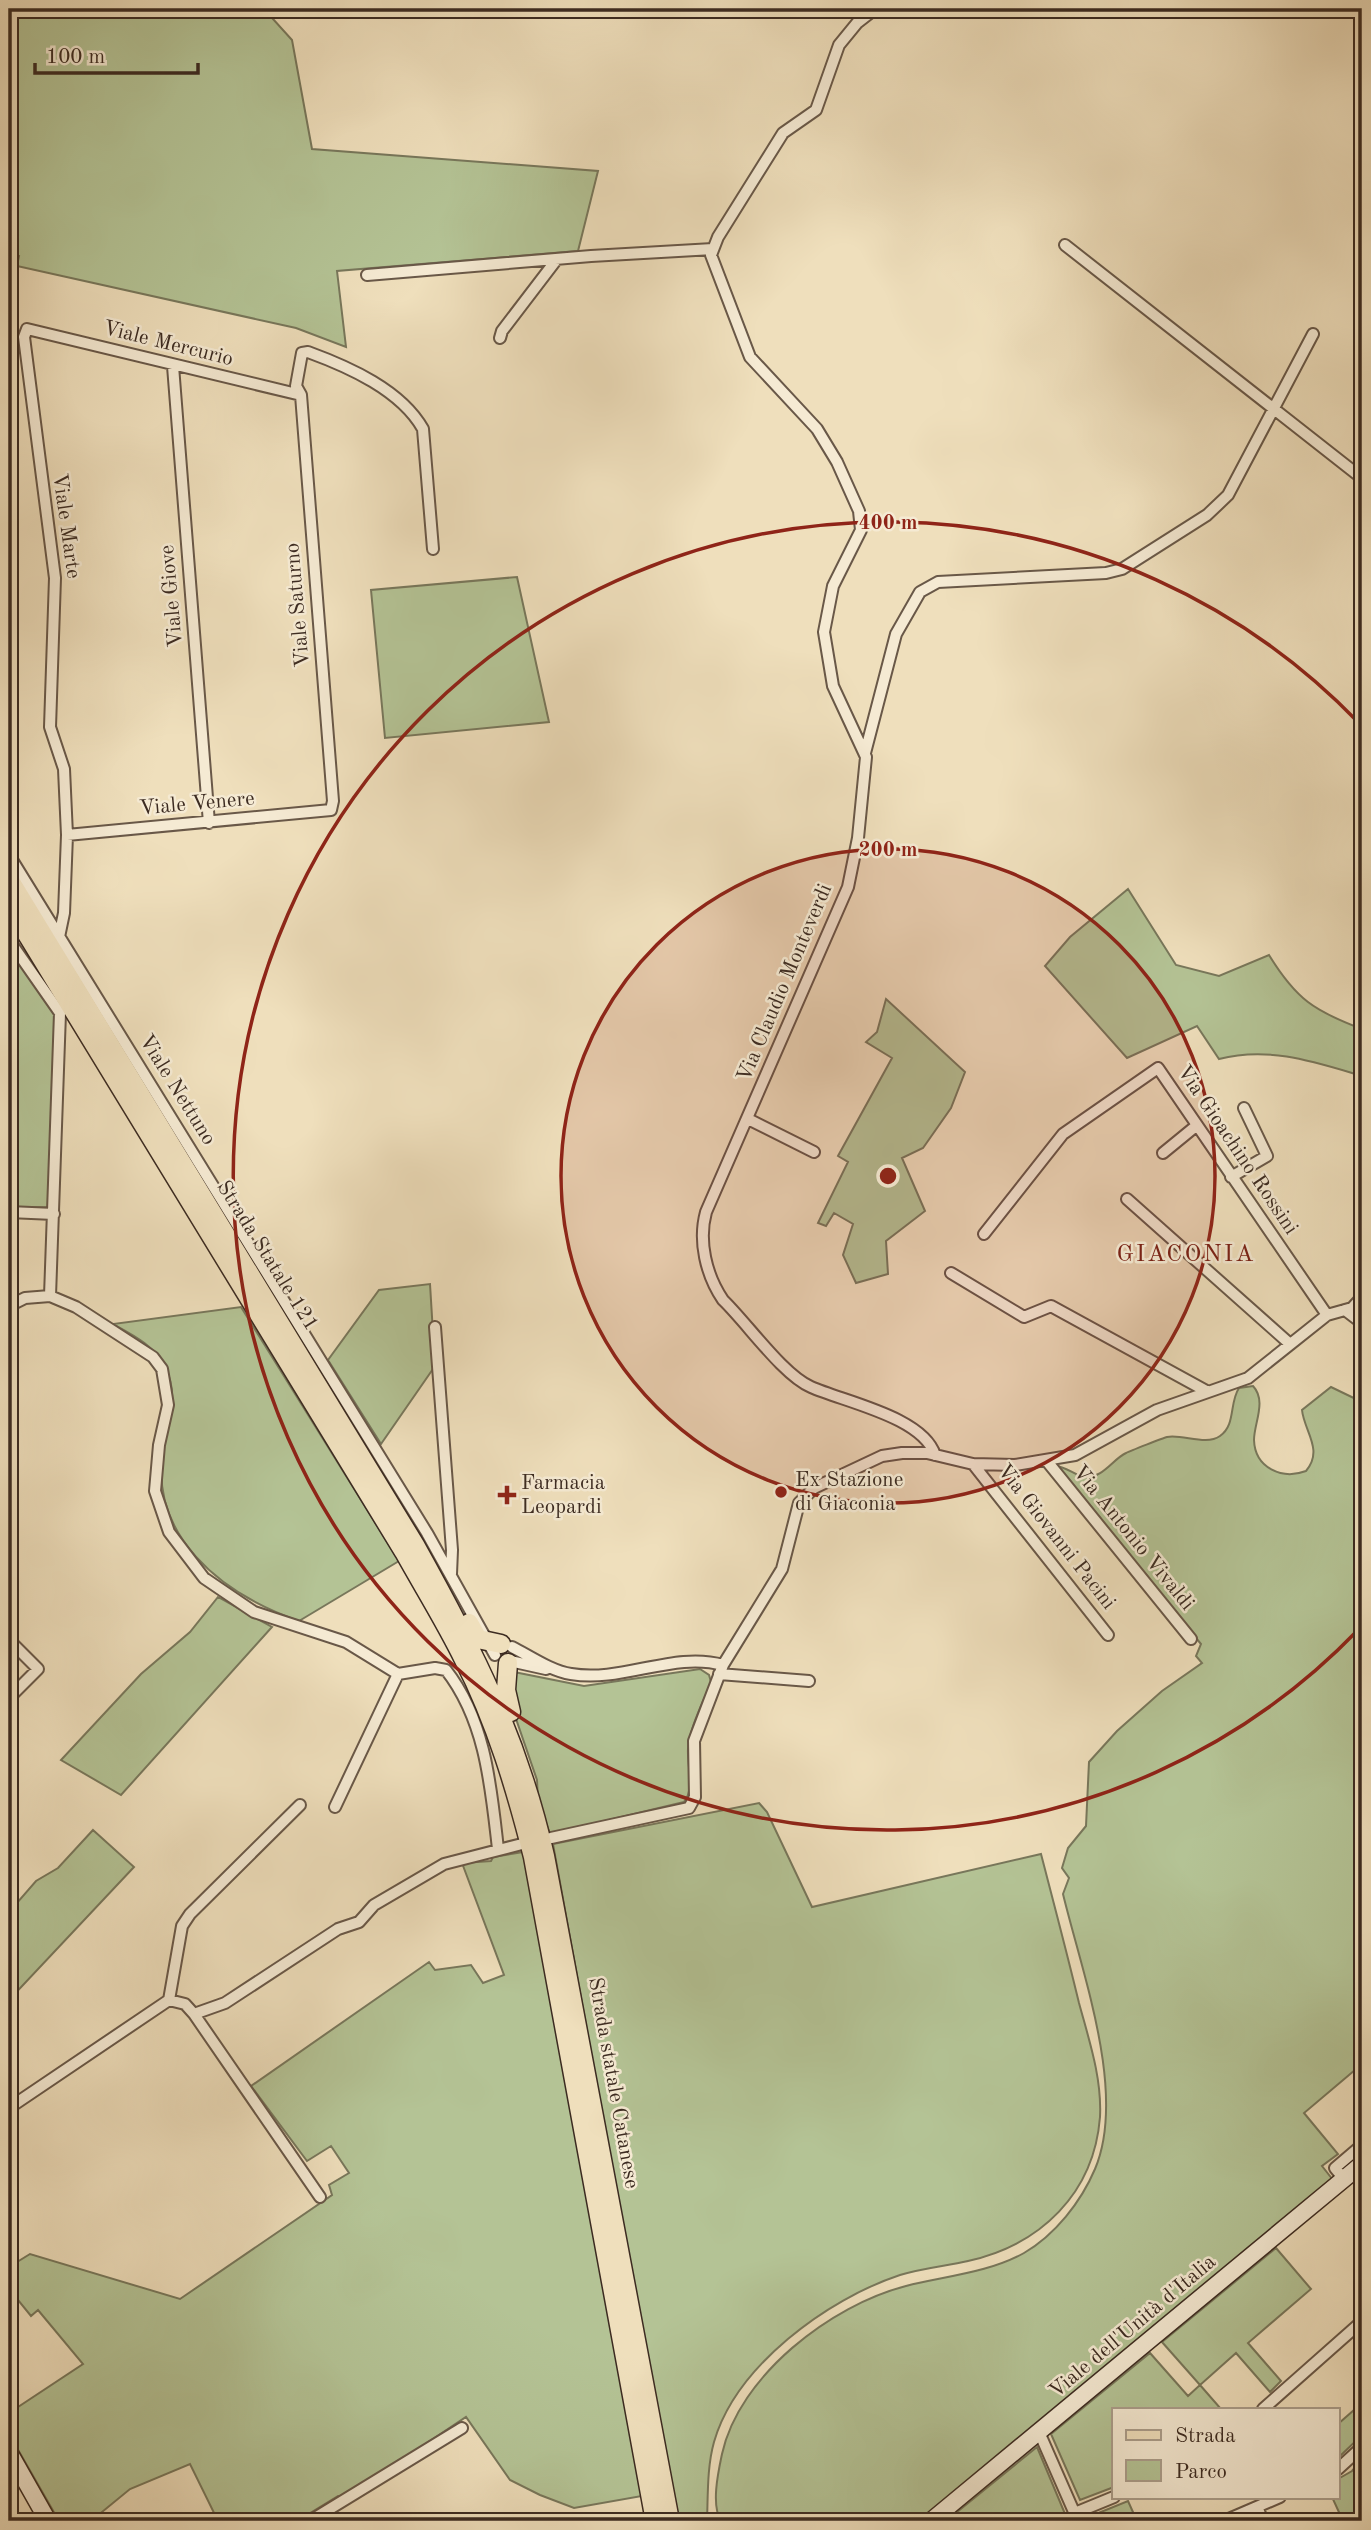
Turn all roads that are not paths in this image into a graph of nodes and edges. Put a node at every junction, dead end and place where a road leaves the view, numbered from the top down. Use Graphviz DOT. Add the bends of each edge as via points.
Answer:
graph roads {
  1 [pos="875,9"];
  2 [pos="1065,245"];
  3 [pos="712,249"];
  4 [pos="557,259"];
  5 [pos="366,275"];
  6 [pos="27,329"];
  7 [pos="1312,334"];
  8 [pos="500,338"];
  9 [pos="173,366"];
  10 [pos="301,395"];
  11 [pos="1273,411"];
  12 [pos="1357,475"];
  13 [pos="433,550"];
  14 [pos="865,752"];
  15 [pos="331,810"];
  16 [pos="209,823"];
  17 [pos="67,835"];
  18 [pos="9,855"];
  19 [pos="9,879"];
  20 [pos="9,905"];
  21 [pos="59,937"];
  22 [pos="9,940"];
  23 [pos="1244,1108"];
  24 [pos="748,1119"];
  25 [pos="1196,1126"];
  26 [pos="814,1152"];
  27 [pos="1163,1153"];
  28 [pos="1231,1177"];
  29 [pos="1127,1199"];
  30 [pos="9,1212"];
  31 [pos="54,1214"];
  32 [pos="984,1234"];
  33 [pos="951,1273"];
  34 [pos="50,1296"];
  35 [pos="1362,1297"];
  36 [pos="9,1306"];
  37 [pos="1345,1310"];
  38 [pos="1327,1315"];
  39 [pos="1362,1323"];
  40 [pos="435,1326"];
  41 [pos="1290,1344"];
  42 [pos="1208,1392"];
  43 [pos="935,1455"];
  44 [pos="1046,1460"];
  45 [pos="973,1464"];
  46 [pos="451,1574"];
  47 [pos="1108,1635"];
  48 [pos="1191,1639"];
  49 [pos="9,1640"];
  50 [pos="495,1652"];
  51 [pos="721,1670"];
  52 [pos="398,1674"];
  53 [pos="809,1681"];
  54 [pos="9,1698"];
  55 [pos="530,1793"];
  56 [pos="300,1805"];
  57 [pos="335,1807"];
  58 [pos="551,1838"];
  59 [pos="522,1844"];
  60 [pos="498,1849"];
  61 [pos="169,2000"];
  62 [pos="194,2014"];
  63 [pos="9,2108"];
  64 [pos="1362,2145"];
  65 [pos="1362,2164"];
  66 [pos="1344,2179"];
  67 [pos="320,2197"];
  68 [pos="1362,2328"];
  69 [pos="1264,2408"];
  70 [pos="462,2428"];
  71 [pos="1039,2432"];
  72 [pos="1362,2446"];
  73 [pos="9,2452"];
  74 [pos="1340,2467"];
  75 [pos="1112,2498"];
  76 [pos="1278,2498"];
  77 [pos="1257,2507"];
  78 [pos="1077,2517"];
  79 [pos="48,2521"];
  80 [pos="310,2521"];
  81 [pos="655,2521"];
  82 [pos="670,2521"];
  83 [pos="931,2521"];
  84 [pos="1224,2521"];
  85 [pos="1263,2521"];
  1 -- 3 [label="street" via="839,46 821,103 783,133"];
  2 -- 11 [label="street"];
  3 -- 4 [label="street"];
  3 -- 14 [label="street" via="750,357 817,429 859,511 861,530 833,586 824,632 833,686"];
  4 -- 5 [label="street"];
  4 -- 8 [label="street"];
  6 -- 9 [label="street, Viale Mercurio"];
  6 -- 17 [label="street, Viale Marte" via="25,350 55,578 50,727 64,769"];
  7 -- 11 [label="street, Via Claudio Monteverdi"];
  9 -- 10 [label="street, Viale Mercurio"];
  9 -- 16 [label="street, Viale Giove"];
  10 -- 13 [label="street, Viale Saturno" via="296,386 299,358 308,352 360,374 416,417 423,429"];
  10 -- 15 [label="street, Viale Saturno"];
  11 -- 12 [label="street"];
  11 -- 14 [label="street, Via Claudio Monteverdi" via="1219,506 1139,560 1106,573 938,583 919,592 896,634"];
  14 -- 24 [label="street, Via Claudio Monteverdi" via="858,838 848,887"];
  15 -- 16 [label="street, Viale Venere"];
  16 -- 17 [label="street, Viale Venere"];
  17 -- 21 [label="street, Viale Marte"];
  18 -- 21 [label="street, Viale Nettuno"];
  19 -- 50 [label="main road, Strada Statale 121" via="415,1545"];
  20 -- 50 [label="main road, Strada Statale 121" via="404,1552"];
  21 -- 46 [label="street, Viale Nettuno"];
  22 -- 31 [label="street" via="60,1013"];
  23 -- 28 [label="street" via="1267,1156"];
  24 -- 26 [label="street"];
  24 -- 43 [label="street, Via Claudio Monteverdi" via="702,1227 716,1290 802,1382 860,1403 926,1436"];
  25 -- 27 [label="street"];
  25 -- 28 [label="street, Via Gioachino Rossini"];
  25 -- 32 [label="street, Via Gioachino Rossini" via="1158,1068 1063,1134"];
  28 -- 38 [label="street, Via Gioachino Rossini"];
  29 -- 41 [label="street"];
  30 -- 31 [label="street"];
  31 -- 34 [label="street"];
  33 -- 42 [label="street" via="1024,1317 1051,1306"];
  34 -- 36 [label="street" via="25,1297"];
  34 -- 52 [label="street" via="142,1347 162,1369 168,1405 155,1491 169,1532 204,1578 254,1612 346,1642"];
  35 -- 37 [label="street"];
  37 -- 38 [label="street"];
  37 -- 39 [label="street"];
  38 -- 41 [label="street"];
  40 -- 46 [label="street"];
  41 -- 42 [label="street" via="1248,1378"];
  42 -- 44 [label="street" via="1157,1410 1075,1455"];
  43 -- 45 [label="street"];
  43 -- 51 [label="street" via="883,1456 814,1488 802,1500 782,1569"];
  44 -- 45 [label="street"];
  44 -- 48 [label="street, Via Antonio Vivaldi"];
  45 -- 47 [label="street, Via Giovanni Pacini"];
  46 -- 50 [label="street, Viale Nettuno"];
  49 -- 54 [label="street" via="38,1669"];
  50 -- 51 [label="street" via="569,1674 594,1676 704,1660"];
  50 -- 55 [label="main road, Strada statale Catanese"];
  50 -- 55 [label="main road" via="526,1756"];
  50 -- 81 [label="main road, Strada statale Catanese" via="506,1762 533,1857"];
  51 -- 53 [label="street"];
  51 -- 58 [label="street" via="694,1741 695,1797 689,1808"];
  52 -- 57 [label="street"];
  52 -- 60 [label="street" via="446,1670 461,1691 485,1756"];
  55 -- 82 [label="main road, Strada statale Catanese" via="566,1958"];
  56 -- 61 [label="street" via="190,1914 182,1926"];
  59 -- 60 [label="street"];
  60 -- 62 [label="street" via="433,1870 374,1905 359,1922 338,1929 225,2003"];
  61 -- 62 [label="street" via="185,2004"];
  61 -- 63 [label="street"];
  62 -- 67 [label="street"];
  64 -- 66 [label="street" via="1335,2168"];
  65 -- 66 [label="street, Viale dell'Unità d'Italia"];
  66 -- 71 [label="street, Viale dell'Unità d'Italia"];
  68 -- 69 [label="street" via="1359,2324"];
  70 -- 80 [label="street"];
  71 -- 78 [label="street"];
  71 -- 83 [label="street, Viale dell'Unità d'Italia"];
  72 -- 74 [label="street"];
  73 -- 79 [label="street"];
  75 -- 78 [label="street"];
  76 -- 77 [label="street"];
  77 -- 84 [label="street"];
  77 -- 85 [label="street"];
}
